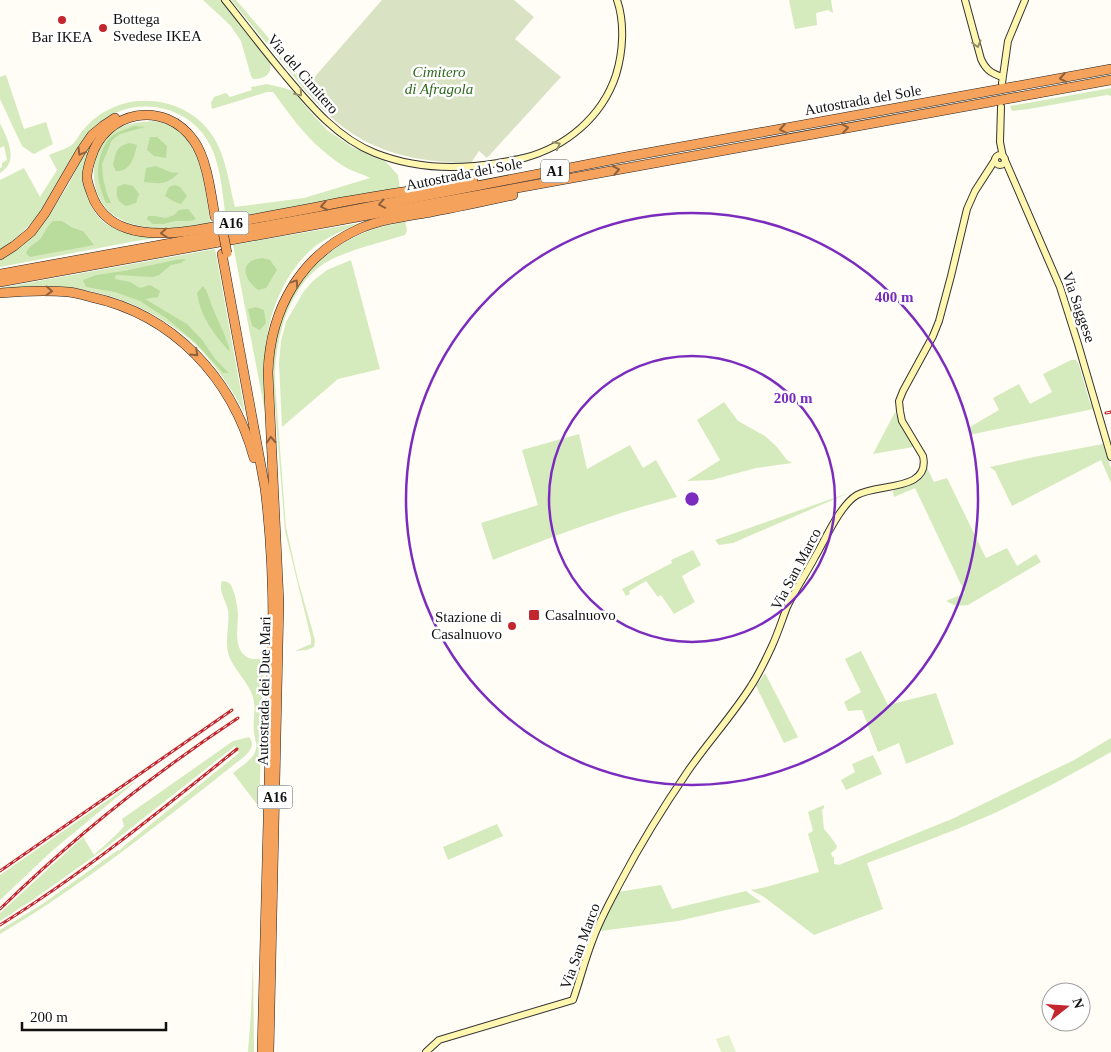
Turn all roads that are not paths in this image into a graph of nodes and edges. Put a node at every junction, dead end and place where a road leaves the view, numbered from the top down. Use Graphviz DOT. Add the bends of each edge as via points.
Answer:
graph roads {
  1 [pos="225,0"];
  2 [pos="617,0"];
  3 [pos="965,0"];
  4 [pos="1025,0"];
  5 [pos="1111,69"];
  6 [pos="1111,80"];
  7 [pos="1001,107"];
  8 [pos="631,156"];
  9 [pos="999,161"];
  10 [pos="588,175"];
  11 [pos="218,216"];
  12 [pos="0,255"];
  13 [pos="0,274"];
  14 [pos="0,282"];
  15 [pos="0,293"];
  16 [pos="1111,456"];
  17 [pos="273,542"];
  18 [pos="262,1052"];
  19 [pos="269,1052"];
  20 [pos="426,1052"];
  1 -- 2 [label="main road, Via del Cimitero, one-way" via="294,87 331,126 374,153 423,166 454,168 487,165 540,153 566,140 587,122 607,95 618,66 621,23"];
  3 -- 4 [label="main road, one-way" via="981,59 985,67 1002,80 1008,41"];
  5 -- 8 [label="highway, Autostrada del Sole / A1, one-way"];
  10 -- 6 [label="highway, Autostrada del Sole / A1, one-way"];
  7 -- 9 [label="main road"];
  8 -- 11 [label="highway, A16, one-way" via="369,197 201,229 153,233 128,229 114,222 94,201 87,177 93,150 114,125 132,117 150,115 166,118 181,126 194,141 203,159"];
  8 -- 13 [label="highway, Autostrada del Sole / A1, one-way"];
  9 -- 16 [label="main road, Via Saggese" via="1009,170 1060,287"];
  9 -- 20 [label="main road, Via San Marco" via="985,173 965,213 939,321 900,401 902,421 923,456 921,475 912,481 857,495 836,520 787,607 772,646 751,686 673,793 629,865 593,938 573,1000 439,1040"];
  10 -- 14 [label="highway, Autostrada del Sole / A1"];
  17 -- 10 [label="highway, one-way" via="269,355 276,321 303,272 342,238 363,228 526,193"];
  11 -- 12 [label="highway, A16, one-way" via="208,158 192,130 181,120 164,114 150,110 131,112 120,115 92,135 46,213 31,232"];
  11 -- 17 [label="highway"];
  15 -- 17 [label="highway, one-way" via="70,292 106,300 157,323 194,352 225,389 249,441"];
  17 -- 18 [label="highway, Autostrada dei Due Mari / A16"];
  17 -- 19 [label="highway, Autostrada dei Due Mari / A16" via="279,630"];
}
